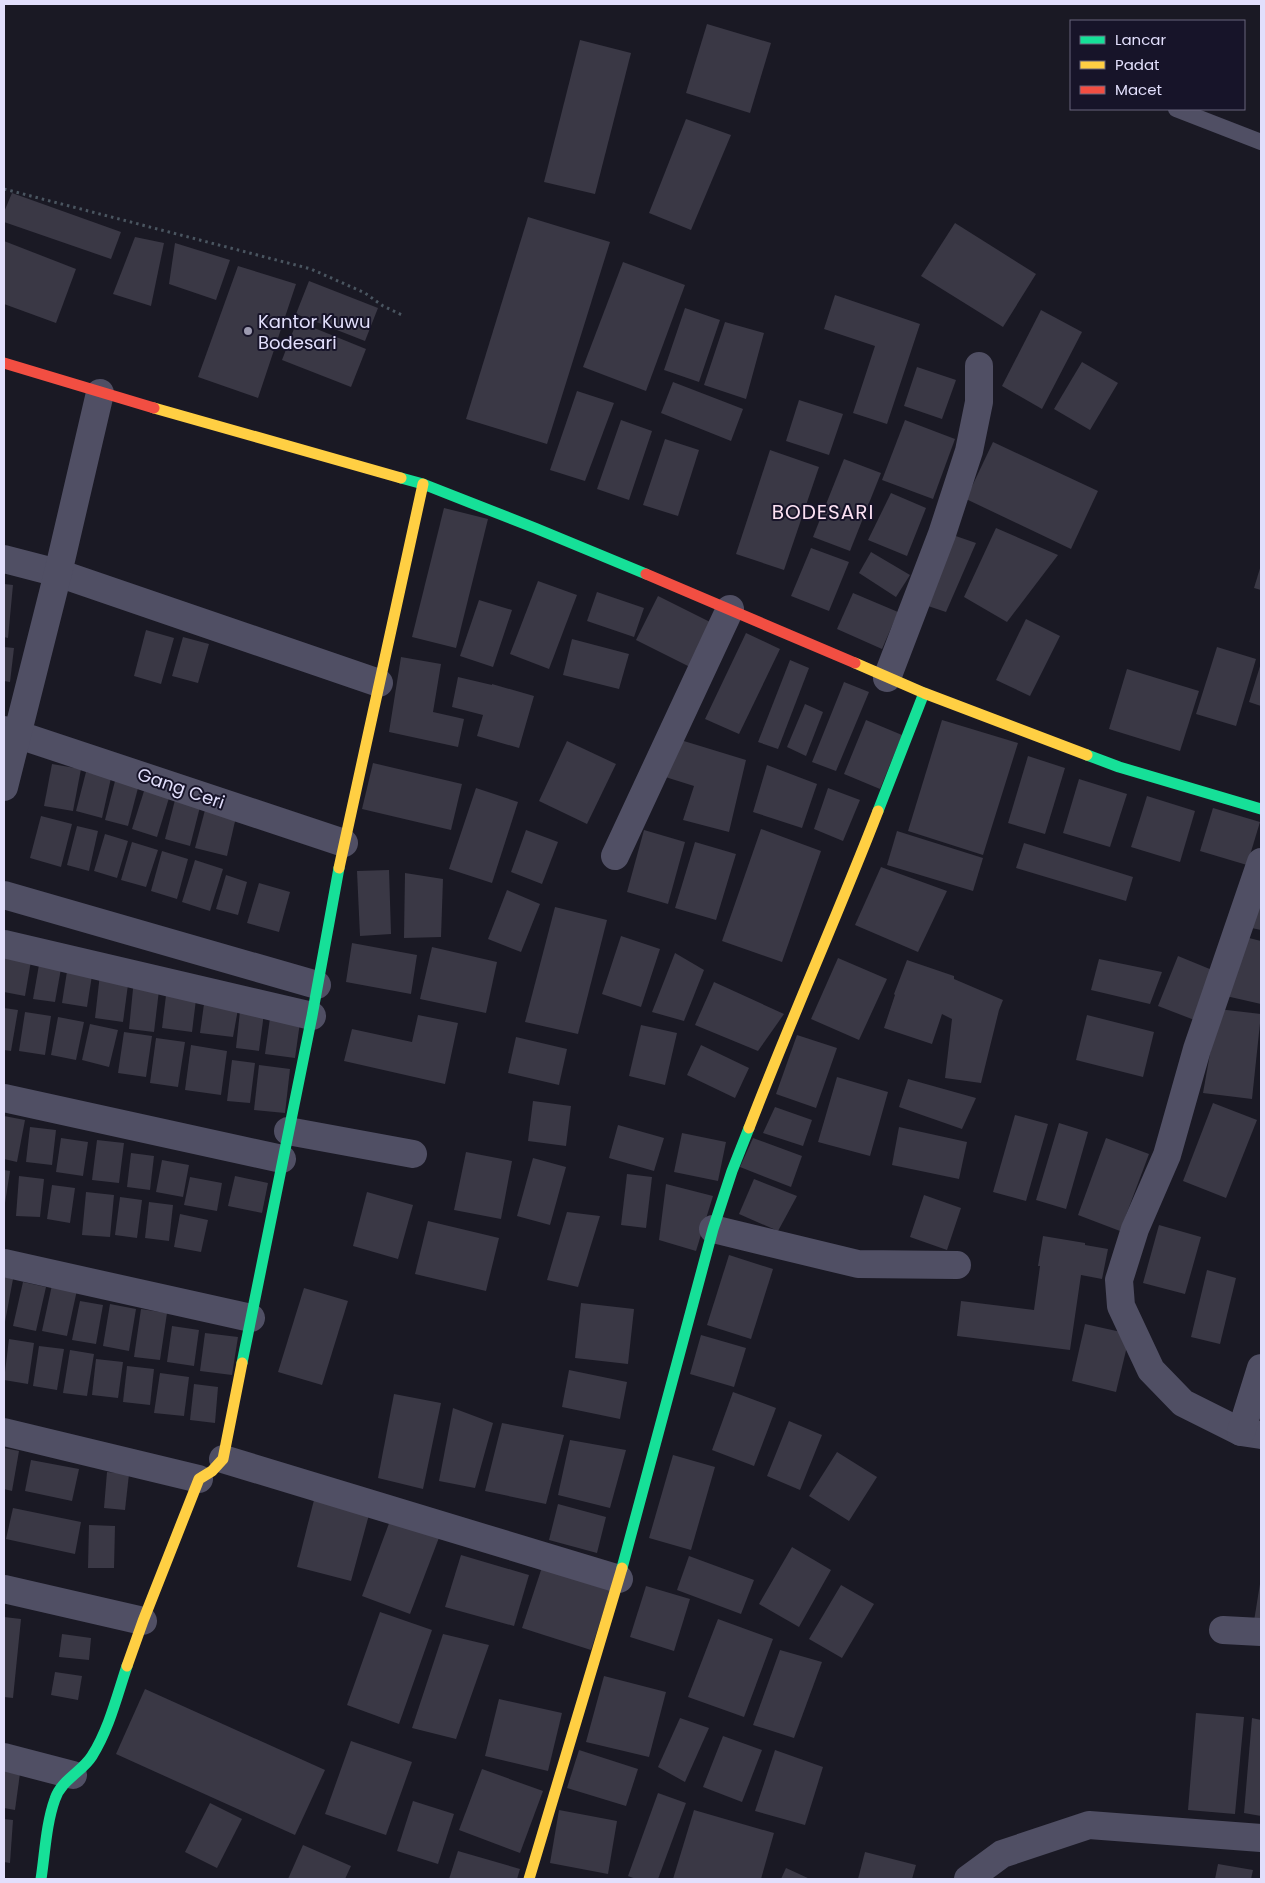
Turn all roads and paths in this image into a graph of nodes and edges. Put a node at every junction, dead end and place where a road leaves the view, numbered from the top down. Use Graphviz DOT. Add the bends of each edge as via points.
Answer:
graph roads {
  1 [pos="1179,110"];
  2 [pos="1261,142"];
  3 [pos="4,189"];
  4 [pos="402,315"];
  5 [pos="4,363"];
  6 [pos="979,366"];
  7 [pos="100,393"];
  8 [pos="423,484"];
  9 [pos="4,559"];
  10 [pos="58,574"];
  11 [pos="730,608"];
  12 [pos="887,678"];
  13 [pos="379,683"];
  14 [pos="924,693"];
  15 [pos="11,732"];
  16 [pos="4,788"];
  17 [pos="1261,809"];
  18 [pos="344,843"];
  19 [pos="615,856"];
  20 [pos="1261,862"];
  21 [pos="4,895"];
  22 [pos="4,944"];
  23 [pos="317,985"];
  24 [pos="312,1016"];
  25 [pos="4,1098"];
  26 [pos="288,1131"];
  27 [pos="413,1154"];
  28 [pos="282,1159"];
  29 [pos="713,1229"];
  30 [pos="4,1263"];
  31 [pos="957,1265"];
  32 [pos="251,1318"];
  33 [pos="1261,1368"];
  34 [pos="4,1432"];
  35 [pos="1251,1434"];
  36 [pos="223,1459"];
  37 [pos="199,1479"];
  38 [pos="619,1579"];
  39 [pos="4,1589"];
  40 [pos="143,1621"];
  41 [pos="1223,1630"];
  42 [pos="1261,1632"];
  43 [pos="4,1758"];
  44 [pos="73,1774"];
  45 [pos="1261,1838"];
  46 [pos="41,1879"];
  47 [pos="529,1879"];
  48 [pos="968,1879"];
  1 -- 2 [label="lane"];
  3 -- 4 [label="path" via="311,269 365,292"];
  5 -- 7 [label="street"];
  6 -- 12 [label="street" via="979,402 969,451 942,534"];
  7 -- 8 [label="street"];
  7 -- 10 [label="street"];
  8 -- 11 [label="street"];
  8 -- 13 [label="street"];
  9 -- 10 [label="street"];
  10 -- 13 [label="street"];
  10 -- 15 [label="street"];
  11 -- 12 [label="street"];
  11 -- 19 [label="street"];
  12 -- 14 [label="street"];
  13 -- 18 [label="street"];
  14 -- 17 [label="street" via="1119,767"];
  14 -- 29 [label="street" via="854,874 778,1052"];
  15 -- 16 [label="street"];
  15 -- 18 [label="street, Gang Ceri"];
  18 -- 23 [label="street"];
  20 -- 35 [label="street" via="1197,1049 1167,1155 1134,1229 1119,1280 1121,1306 1151,1370 1183,1403"];
  21 -- 23 [label="street"];
  22 -- 24 [label="street"];
  23 -- 24 [label="street"];
  24 -- 26 [label="street"];
  25 -- 28 [label="street"];
  26 -- 27 [label="street"];
  26 -- 28 [label="street"];
  28 -- 32 [label="street"];
  29 -- 31 [label="street" via="858,1264"];
  29 -- 38 [label="street"];
  30 -- 32 [label="street"];
  32 -- 36 [label="street"];
  33 -- 35 [label="street"];
  34 -- 37 [label="street"];
  36 -- 37 [label="street"];
  36 -- 38 [label="street"];
  37 -- 40 [label="street"];
  38 -- 47 [label="street"];
  39 -- 40 [label="street"];
  40 -- 44 [label="street" via="103,1736 91,1758"];
  41 -- 42 [label="street"];
  43 -- 44 [label="street"];
  44 -- 46 [label="street" via="55,1798"];
  45 -- 48 [label="street" via="1089,1825 1002,1854"];
}
